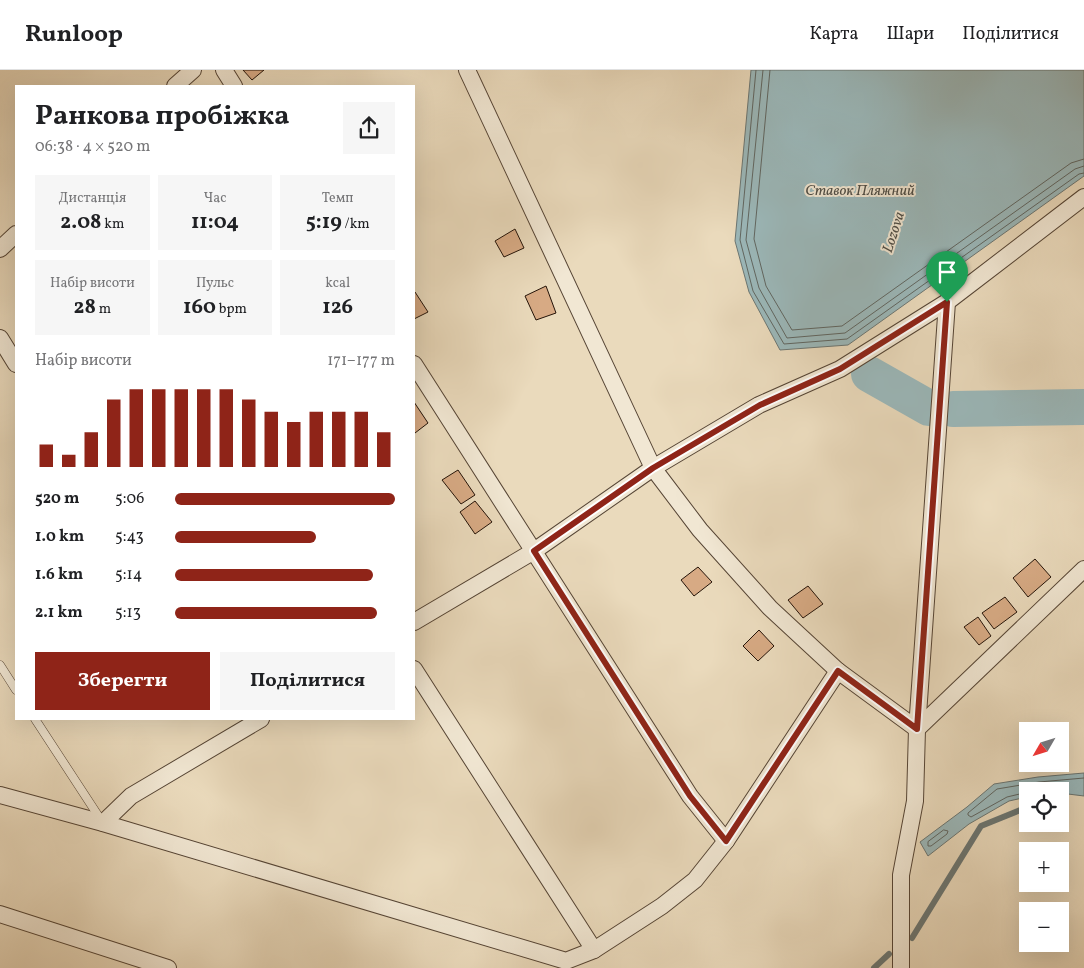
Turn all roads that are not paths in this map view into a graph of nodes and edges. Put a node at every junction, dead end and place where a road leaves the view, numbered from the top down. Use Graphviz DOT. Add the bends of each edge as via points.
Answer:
graph roads {
  1 [pos="192,70"];
  2 [pos="224,70"];
  3 [pos="467,70"];
  4 [pos="176,85"];
  5 [pos="233,85"];
  6 [pos="1084,197"];
  7 [pos="15,235"];
  8 [pos="0,249"];
  9 [pos="947,302"];
  10 [pos="0,338"];
  11 [pos="15,362"];
  12 [pos="415,366"];
  13 [pos="653,468"];
  14 [pos="534,551"];
  15 [pos="1084,569"];
  16 [pos="415,621"];
  17 [pos="0,665"];
  18 [pos="415,671"];
  19 [pos="838,671"];
  20 [pos="15,688"];
  21 [pos="36,720"];
  22 [pos="257,720"];
  23 [pos="243,724"];
  24 [pos="917,729"];
  25 [pos="0,795"];
  26 [pos="103,823"];
  27 [pos="726,841"];
  28 [pos="0,914"];
  29 [pos="594,950"];
  30 [pos="168,968"];
  31 [pos="901,968"];
  1 -- 4 [label="street"];
  2 -- 5 [label="street"];
  3 -- 13 [label="street"];
  6 -- 9 [label="street"];
  7 -- 8 [label="street"];
  9 -- 13 [label="street" via="840,369 760,405"];
  9 -- 24 [label="street"];
  10 -- 11 [label="street"];
  12 -- 14 [label="street"];
  13 -- 14 [label="street"];
  13 -- 19 [label="street" via="700,530 770,608"];
  14 -- 16 [label="street"];
  14 -- 27 [label="street" via="690,796"];
  15 -- 24 [label="street"];
  17 -- 20 [label="lane"];
  18 -- 29 [label="street"];
  19 -- 24 [label="street"];
  19 -- 27 [label="street"];
  21 -- 26 [label="lane"];
  22 -- 23 [label="street"];
  23 -- 26 [label="street" via="131,796"];
  24 -- 31 [label="street" via="916,801 901,875"];
  25 -- 26 [label="street"];
  26 -- 29 [label="street" via="566,961"];
  27 -- 29 [label="street" via="682,890"];
  28 -- 30 [label="street"];
}
